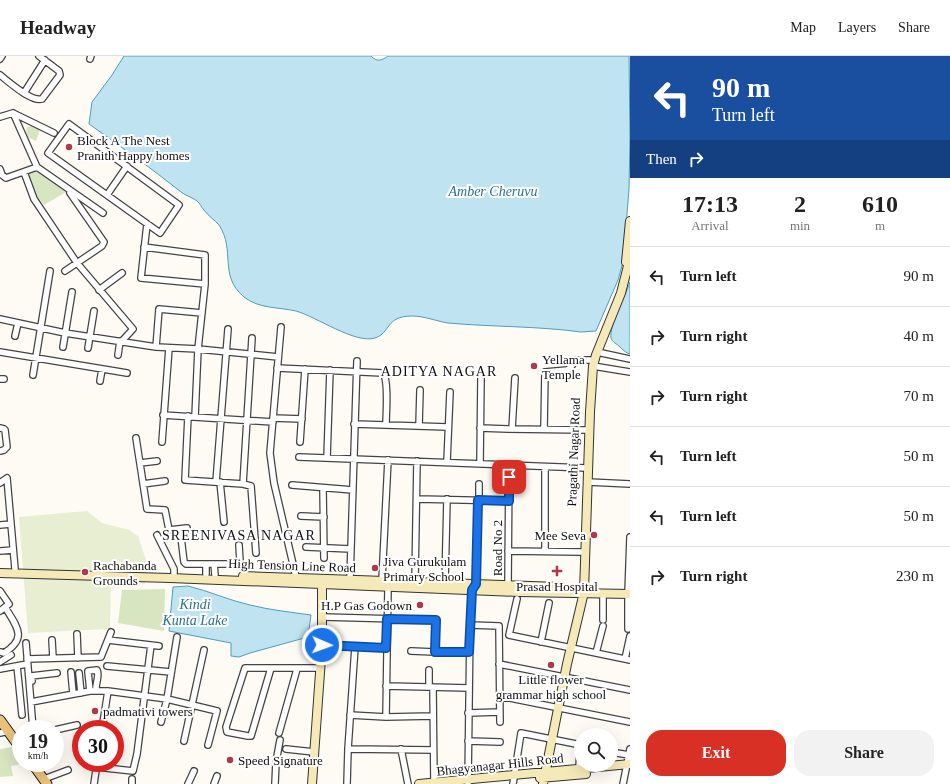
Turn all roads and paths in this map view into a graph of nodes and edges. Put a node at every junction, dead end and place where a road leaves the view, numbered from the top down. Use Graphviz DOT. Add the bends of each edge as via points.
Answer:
graph roads {
  1 [pos="2,56"];
  2 [pos="39,56"];
  3 [pos="0,59"];
  4 [pos="45,60"];
  5 [pos="0,75"];
  6 [pos="24,93"];
  7 [pos="13,113"];
  8 [pos="0,117"];
  9 [pos="54,133"];
  10 [pos="127,166"];
  11 [pos="37,167"];
  12 [pos="0,169"];
  13 [pos="24,172"];
  14 [pos="68,190"];
  15 [pos="107,196"];
  16 [pos="103,213"];
  17 [pos="630,222"];
  18 [pos="147,224"];
  19 [pos="144,247"];
  20 [pos="630,258"];
  21 [pos="77,263"];
  22 [pos="50,271"];
  23 [pos="65,271"];
  24 [pos="122,273"];
  25 [pos="205,284"];
  26 [pos="99,290"];
  27 [pos="72,292"];
  28 [pos="94,311"];
  29 [pos="202,313"];
  30 [pos="0,319"];
  31 [pos="18,323"];
  32 [pos="281,327"];
  33 [pos="41,328"];
  34 [pos="228,328"];
  35 [pos="65,333"];
  36 [pos="15,336"];
  37 [pos="90,336"];
  38 [pos="252,338"];
  39 [pos="121,341"];
  40 [pos="63,347"];
  41 [pos="156,347"];
  42 [pos="88,348"];
  43 [pos="169,348"];
  44 [pos="198,349"];
  45 [pos="0,352"];
  46 [pos="226,352"];
  47 [pos="597,352"];
  48 [pos="118,355"];
  49 [pos="251,355"];
  50 [pos="278,357"];
  51 [pos="36,359"];
  52 [pos="630,359"];
  53 [pos="357,361"];
  54 [pos="592,363"];
  55 [pos="278,368"];
  56 [pos="102,369"];
  57 [pos="305,369"];
  58 [pos="330,370"];
  59 [pos="356,372"];
  60 [pos="630,372"];
  61 [pos="126,373"];
  62 [pos="33,375"];
  63 [pos="482,377"];
  64 [pos="515,378"];
  65 [pos="100,381"];
  66 [pos="420,390"];
  67 [pos="450,392"];
  68 [pos="588,402"];
  69 [pos="163,415"];
  70 [pos="188,416"];
  71 [pos="196,417"];
  72 [pos="221,418"];
  73 [pos="302,419"];
  74 [pos="247,420"];
  75 [pos="273,420"];
  76 [pos="354,424"];
  77 [pos="386,425"];
  78 [pos="419,426"];
  79 [pos="448,427"];
  80 [pos="0,428"];
  81 [pos="480,428"];
  82 [pos="512,429"];
  83 [pos="544,429"];
  84 [pos="586,430"];
  85 [pos="136,438"];
  86 [pos="162,442"];
  87 [pos="300,442"];
  88 [pos="0,451"];
  89 [pos="299,457"];
  90 [pos="327,458"];
  91 [pos="354,459"];
  92 [pos="388,460"];
  93 [pos="157,461"];
  94 [pos="417,461"];
  95 [pos="447,462"];
  96 [pos="140,463"];
  97 [pos="480,464"];
  98 [pos="509,464"];
  99 [pos="545,467"];
  100 [pos="586,468"];
  101 [pos="165,481"];
  102 [pos="218,482"];
  103 [pos="588,482"];
  104 [pos="0,483"];
  105 [pos="143,484"];
  106 [pos="242,484"];
  107 [pos="479,484"];
  108 [pos="630,484"];
  109 [pos="292,485"];
  110 [pos="323,488"];
  111 [pos="353,490"];
  112 [pos="417,499"];
  113 [pos="447,500"];
  114 [pos="479,500"];
  115 [pos="509,501"];
  116 [pos="301,516"];
  117 [pos="324,517"];
  118 [pos="224,522"];
  119 [pos="11,524"];
  120 [pos="0,525"];
  121 [pos="187,528"];
  122 [pos="180,529"];
  123 [pos="157,535"];
  124 [pos="630,537"];
  125 [pos="239,545"];
  126 [pos="306,547"];
  127 [pos="324,548"];
  128 [pos="351,549"];
  129 [pos="14,550"];
  130 [pos="0,551"];
  131 [pos="508,551"];
  132 [pos="545,551"];
  133 [pos="581,552"];
  134 [pos="256,553"];
  135 [pos="324,558"];
  136 [pos="206,564"];
  137 [pos="214,564"];
  138 [pos="0,568"];
  139 [pos="15,569"];
  140 [pos="0,573"];
  141 [pos="206,574"];
  142 [pos="174,575"];
  143 [pos="215,575"];
  144 [pos="296,577"];
  145 [pos="350,579"];
  146 [pos="382,580"];
  147 [pos="415,581"];
  148 [pos="445,583"];
  149 [pos="322,585"];
  150 [pos="508,585"];
  151 [pos="388,587"];
  152 [pos="474,587"];
  153 [pos="582,590"];
  154 [pos="0,591"];
  155 [pos="629,592"];
  156 [pos="604,594"];
  157 [pos="517,599"];
  158 [pos="549,603"];
  159 [pos="5,607"];
  160 [pos="0,611"];
  161 [pos="322,617"];
  162 [pos="387,619"];
  163 [pos="470,625"];
  164 [pos="628,629"];
  165 [pos="111,632"];
  166 [pos="77,634"];
  167 [pos="630,636"];
  168 [pos="178,637"];
  169 [pos="52,640"];
  170 [pos="108,640"];
  171 [pos="541,642"];
  172 [pos="26,643"];
  173 [pos="151,645"];
  174 [pos="322,645"];
  175 [pos="159,646"];
  176 [pos="355,647"];
  177 [pos="569,647"];
  178 [pos="386,648"];
  179 [pos="204,650"];
  180 [pos="411,651"];
  181 [pos="0,652"];
  182 [pos="435,652"];
  183 [pos="469,652"];
  184 [pos="596,653"];
  185 [pos="11,655"];
  186 [pos="53,658"];
  187 [pos="78,658"];
  188 [pos="628,659"];
  189 [pos="0,662"];
  190 [pos="27,662"];
  191 [pos="499,664"];
  192 [pos="17,666"];
  193 [pos="107,666"];
  194 [pos="271,668"];
  195 [pos="320,668"];
  196 [pos="0,669"];
  197 [pos="297,669"];
  198 [pos="148,670"];
  199 [pos="429,670"];
  200 [pos="71,672"];
  201 [pos="171,672"];
  202 [pos="57,673"];
  203 [pos="79,673"];
  204 [pos="564,677"];
  205 [pos="28,681"];
  206 [pos="386,686"];
  207 [pos="431,687"];
  208 [pos="469,688"];
  209 [pos="630,690"];
  210 [pos="108,691"];
  211 [pos="81,693"];
  212 [pos="74,694"];
  213 [pos="144,696"];
  214 [pos="499,696"];
  215 [pos="167,700"];
  216 [pos="31,702"];
  217 [pos="191,706"];
  218 [pos="558,708"];
  219 [pos="468,712"];
  220 [pos="500,712"];
  221 [pos="22,714"];
  222 [pos="350,715"];
  223 [pos="433,716"];
  224 [pos="386,717"];
  225 [pos="0,720"];
  226 [pos="32,720"];
  227 [pos="103,720"];
  228 [pos="161,722"];
  229 [pos="500,722"];
  230 [pos="630,722"];
  231 [pos="2,730"];
  232 [pos="279,733"];
  233 [pos="12,737"];
  234 [pos="552,739"];
  235 [pos="280,740"];
  236 [pos="184,741"];
  237 [pos="468,741"];
  238 [pos="500,742"];
  239 [pos="12,743"];
  240 [pos="574,744"];
  241 [pos="208,746"];
  242 [pos="286,749"];
  243 [pos="348,749"];
  244 [pos="401,749"];
  245 [pos="433,750"];
  246 [pos="314,752"];
  247 [pos="618,752"];
  248 [pos="629,752"];
  249 [pos="618,767"];
  250 [pos="628,767"];
  251 [pos="68,770"];
  252 [pos="124,770"];
  253 [pos="574,770"];
  254 [pos="194,771"];
  255 [pos="36,772"];
  256 [pos="39,772"];
  257 [pos="96,772"];
  258 [pos="217,776"];
  259 [pos="544,778"];
  260 [pos="514,780"];
  261 [pos="44,782"];
  262 [pos="468,782"];
  263 [pos="434,783"];
  264 [pos="94,784"];
  265 [pos="188,784"];
  266 [pos="214,784"];
  267 [pos="275,784"];
  268 [pos="312,784"];
  269 [pos="347,784"];
  270 [pos="408,784"];
  271 [pos="419,784"];
  272 [pos="476,784"];
  273 [pos="623,784"];
  1 -- 3 [label="street"];
  2 -- 4 [label="street"];
  4 -- 6 [label="street"];
  4 -- 6 [label="street" via="57,68 60,75 42,100"];
  5 -- 6 [label="street"];
  7 -- 8 [label="street"];
  7 -- 9 [label="street"];
  7 -- 11 [label="street"];
  10 -- 15 [label="street"];
  10 -- 15 [label="street" via="69,124 48,153"];
  10 -- 18 [label="street" via="179,205 160,233"];
  11 -- 13 [label="street"];
  11 -- 14 [label="street"];
  12 -- 13 [label="street" via="2,176 6,178"];
  13 -- 21 [label="street" via="34,199"];
  14 -- 16 [label="street"];
  14 -- 21 [label="street" via="104,242"];
  15 -- 18 [label="street"];
  17 -- 54 [label="main road" via="621,282"];
  18 -- 19 [label="street"];
  19 -- 25 [label="street" via="206,255"];
  19 -- 25 [label="street" via="141,278"];
  20 -- 47 [label="main road" via="621,293"];
  21 -- 23 [label="street"];
  21 -- 26 [label="street"];
  22 -- 33 [label="street"];
  24 -- 26 [label="street"];
  25 -- 29 [label="street"];
  26 -- 39 [label="street" via="133,329"];
  27 -- 35 [label="street"];
  28 -- 37 [label="street"];
  29 -- 41 [label="street" via="159,309"];
  29 -- 44 [label="street"];
  30 -- 31 [label="street"];
  31 -- 33 [label="street"];
  31 -- 36 [label="street"];
  32 -- 50 [label="street"];
  33 -- 35 [label="street"];
  33 -- 51 [label="street"];
  34 -- 46 [label="street"];
  35 -- 37 [label="street"];
  35 -- 40 [label="street"];
  37 -- 39 [label="street"];
  37 -- 42 [label="street"];
  38 -- 49 [label="street"];
  39 -- 41 [label="street"];
  39 -- 48 [label="street"];
  41 -- 43 [label="street"];
  43 -- 44 [label="street"];
  43 -- 69 [label="street"];
  44 -- 46 [label="street"];
  44 -- 71 [label="street"];
  45 -- 51 [label="street"];
  46 -- 49 [label="street"];
  46 -- 72 [label="street"];
  47 -- 52 [label="street"];
  47 -- 54 [label="main road"];
  49 -- 50 [label="street"];
  49 -- 74 [label="street"];
  50 -- 55 [label="street"];
  51 -- 56 [label="street"];
  51 -- 62 [label="street"];
  53 -- 59 [label="street"];
  54 -- 60 [label="street"];
  54 -- 68 [label="main road"];
  54 -- 83 [label="street" via="576,360 567,370 545,372"];
  55 -- 57 [label="street"];
  55 -- 75 [label="street"];
  56 -- 61 [label="street"];
  56 -- 65 [label="street"];
  57 -- 58 [label="street"];
  57 -- 73 [label="street"];
  58 -- 59 [label="street"];
  58 -- 90 [label="street"];
  59 -- 76 [label="street"];
  59 -- 77 [label="street" via="385,375"];
  63 -- 81 [label="street"];
  64 -- 82 [label="street"];
  66 -- 78 [label="street"];
  67 -- 79 [label="street"];
  68 -- 84 [label="main road, Pragathi Nagar Road"];
  68 -- 103 [label="main road, Pragathi Nagar Road"];
  69 -- 70 [label="street"];
  69 -- 86 [label="street"];
  70 -- 71 [label="street"];
  70 -- 102 [label="street" via="184,480"];
  71 -- 72 [label="street"];
  72 -- 74 [label="street"];
  72 -- 102 [label="street"];
  73 -- 75 [label="street"];
  73 -- 87 [label="street"];
  74 -- 75 [label="street"];
  74 -- 106 [label="street"];
  75 -- 144 [label="street" via="270,453 274,483"];
  76 -- 77 [label="street"];
  76 -- 91 [label="street"];
  77 -- 78 [label="street"];
  78 -- 79 [label="street"];
  79 -- 95 [label="street"];
  80 -- 88 [label="street" via="5,430 7,447"];
  81 -- 82 [label="street"];
  81 -- 97 [label="street"];
  82 -- 83 [label="street"];
  83 -- 84 [label="street"];
  84 -- 100 [label="main road, Pragathi Nagar Road"];
  85 -- 96 [label="street"];
  89 -- 90 [label="street"];
  90 -- 91 [label="street"];
  91 -- 92 [label="street"];
  91 -- 111 [label="street"];
  92 -- 94 [label="street"];
  92 -- 146 [label="street"];
  93 -- 96 [label="street"];
  94 -- 95 [label="street"];
  94 -- 112 [label="street"];
  95 -- 97 [label="street"];
  96 -- 105 [label="street"];
  97 -- 98 [label="street"];
  98 -- 99 [label="street"];
  98 -- 115 [label="street, Road No 2"];
  99 -- 100 [label="street"];
  99 -- 132 [label="street"];
  100 -- 133 [label="main road, Pragathi Nagar Road"];
  101 -- 105 [label="street"];
  102 -- 106 [label="street"];
  102 -- 118 [label="street"];
  103 -- 108 [label="street"];
  103 -- 153 [label="main road, Pragathi Nagar Road"];
  104 -- 119 [label="street" via="7,478"];
  105 -- 122 [label="street" via="147,509 165,510 168,529"];
  106 -- 134 [label="street" via="251,486"];
  107 -- 114 [label="street"];
  109 -- 110 [label="street"];
  110 -- 111 [label="street"];
  110 -- 117 [label="street"];
  111 -- 128 [label="street"];
  112 -- 113 [label="street"];
  112 -- 147 [label="street"];
  113 -- 114 [label="street"];
  113 -- 148 [label="street"];
  114 -- 115 [label="street"];
  114 -- 152 [label="street"];
  115 -- 131 [label="street, Road No 2"];
  116 -- 117 [label="street"];
  117 -- 127 [label="street"];
  119 -- 120 [label="street"];
  119 -- 129 [label="street"];
  121 -- 122 [label="street"];
  122 -- 136 [label="street" via="185,563"];
  123 -- 142 [label="street" via="166,551"];
  124 -- 155 [label="street"];
  125 -- 137 [label="street" via="239,564"];
  126 -- 127 [label="street"];
  127 -- 128 [label="street"];
  127 -- 135 [label="street"];
  128 -- 145 [label="street"];
  129 -- 130 [label="street"];
  129 -- 139 [label="street"];
  131 -- 132 [label="street"];
  131 -- 150 [label="street, Road No 2"];
  132 -- 133 [label="street"];
  133 -- 153 [label="main road, Pragathi Nagar Road"];
  136 -- 137 [label="street"];
  136 -- 141 [label="street"];
  137 -- 143 [label="street"];
  138 -- 139 [label="main road, High Tension Line Road"];
  139 -- 142 [label="main road, High Tension Line Road"];
  140 -- 142 [label="main road, High Tension Line Road"];
  141 -- 142 [label="main road, High Tension Line Road"];
  141 -- 143 [label="main road, High Tension Line Road"];
  142 -- 149 [label="main road, High Tension Line Road"];
  143 -- 144 [label="main road, High Tension Line Road"];
  144 -- 145 [label="main road, High Tension Line Road"];
  145 -- 146 [label="main road, High Tension Line Road"];
  146 -- 147 [label="main road, High Tension Line Road"];
  147 -- 148 [label="main road, High Tension Line Road"];
  148 -- 152 [label="main road, High Tension Line Road"];
  149 -- 151 [label="main road, High Tension Line Road"];
  149 -- 161 [label="main road"];
  150 -- 152 [label="main road, High Tension Line Road"];
  150 -- 153 [label="main road, High Tension Line Road"];
  151 -- 152 [label="main road, High Tension Line Road"];
  151 -- 162 [label="street"];
  152 -- 153 [label="main road, High Tension Line Road"];
  152 -- 163 [label="street"];
  153 -- 155 [label="main road"];
  153 -- 156 [label="main road"];
  153 -- 177 [label="main road, Pragathi Nagar Road"];
  154 -- 159 [label="street" via="9,604"];
  155 -- 156 [label="main road"];
  155 -- 164 [label="street"];
  156 -- 184 [label="street" via="603,623"];
  157 -- 171 [label="street" via="509,635"];
  158 -- 171 [label="street"];
  159 -- 160 [label="street"];
  159 -- 181 [label="street" via="18,629 18,641 14,647 4,653"];
  161 -- 162 [label="street"];
  161 -- 174 [label="main road"];
  162 -- 178 [label="street"];
  162 -- 182 [label="street" via="436,620"];
  163 -- 183 [label="street"];
  163 -- 191 [label="street" via="499,626"];
  165 -- 170 [label="street"];
  166 -- 187 [label="street"];
  167 -- 188 [label="street"];
  168 -- 201 [label="street"];
  169 -- 186 [label="street"];
  170 -- 173 [label="street"];
  170 -- 187 [label="street" via="101,657"];
  171 -- 177 [label="street"];
  172 -- 190 [label="street"];
  173 -- 175 [label="street"];
  173 -- 198 [label="street"];
  174 -- 176 [label="street"];
  174 -- 195 [label="main road"];
  176 -- 178 [label="street"];
  176 -- 222 [label="street"];
  177 -- 184 [label="street"];
  177 -- 204 [label="main road, Pragathi Nagar Road"];
  178 -- 206 [label="street"];
  179 -- 217 [label="street"];
  180 -- 182 [label="street"];
  182 -- 183 [label="street"];
  183 -- 208 [label="street"];
  184 -- 188 [label="street"];
  185 -- 189 [label="street"];
  186 -- 187 [label="street"];
  186 -- 190 [label="street"];
  190 -- 192 [label="street"];
  190 -- 205 [label="street"];
  191 -- 204 [label="street"];
  191 -- 214 [label="street"];
  192 -- 196 [label="street"];
  192 -- 221 [label="street"];
  193 -- 198 [label="street"];
  194 -- 194 [label="street" via="245,669 226,727 227,732 251,736"];
  194 -- 197 [label="street"];
  195 -- 197 [label="street"];
  195 -- 246 [label="main road"];
  197 -- 232 [label="street"];
  198 -- 201 [label="street"];
  198 -- 213 [label="street"];
  199 -- 207 [label="street"];
  200 -- 212 [label="street"];
  201 -- 215 [label="street"];
  202 -- 205 [label="street" via="31,676 32,681"];
  203 -- 211 [label="street"];
  204 -- 209 [label="street"];
  204 -- 218 [label="main road, Pragathi Nagar Road"];
  205 -- 216 [label="street"];
  206 -- 207 [label="street"];
  206 -- 224 [label="street"];
  207 -- 208 [label="street"];
  207 -- 223 [label="street"];
  208 -- 219 [label="street"];
  210 -- 211 [label="street"];
  210 -- 213 [label="street"];
  210 -- 227 [label="street"];
  211 -- 212 [label="street"];
  212 -- 216 [label="street"];
  213 -- 215 [label="street"];
  213 -- 252 [label="street" via="133,771"];
  214 -- 218 [label="street"];
  214 -- 220 [label="street"];
  215 -- 217 [label="street"];
  215 -- 228 [label="street"];
  216 -- 226 [label="street"];
  217 -- 236 [label="street"];
  217 -- 241 [label="street" via="217,711"];
  218 -- 230 [label="street"];
  218 -- 234 [label="main road, Pragathi Nagar Road"];
  219 -- 220 [label="street"];
  219 -- 237 [label="street"];
  220 -- 229 [label="street"];
  222 -- 224 [label="street"];
  222 -- 243 [label="street"];
  223 -- 224 [label="street"];
  223 -- 245 [label="street"];
  225 -- 233 [label="main road"];
  231 -- 239 [label="main road"];
  234 -- 240 [label="street"];
  234 -- 259 [label="main road, Pragathi Nagar Road"];
  234 -- 260 [label="street" via="521,733"];
  235 -- 267 [label="street"];
  237 -- 238 [label="street"];
  237 -- 262 [label="street"];
  242 -- 246 [label="street"];
  243 -- 244 [label="street"];
  243 -- 269 [label="street"];
  244 -- 245 [label="street"];
  244 -- 270 [label="street"];
  245 -- 263 [label="street"];
  246 -- 268 [label="main road"];
  247 -- 248 [label="street"];
  248 -- 250 [label="street"];
  249 -- 250 [label="main road, Bhagyanagar Hills Road"];
  250 -- 259 [label="main road, Bhagyanagar Hills Road"];
  250 -- 273 [label="street"];
  251 -- 261 [label="street"];
  253 -- 259 [label="main road, Bhagyanagar Hills Road"];
  254 -- 265 [label="street"];
  255 -- 261 [label="main road"];
  256 -- 261 [label="main road"];
  257 -- 264 [label="street"];
  258 -- 266 [label="street"];
  259 -- 260 [label="main road, Bhagyanagar Hills Road"];
  260 -- 262 [label="main road, Bhagyanagar Hills Road"];
  260 -- 272 [label="main road, Bhagyanagar Hills Road"];
  262 -- 263 [label="main road, Bhagyanagar Hills Road"];
  263 -- 271 [label="main road, Bhagyanagar Hills Road"];
}
